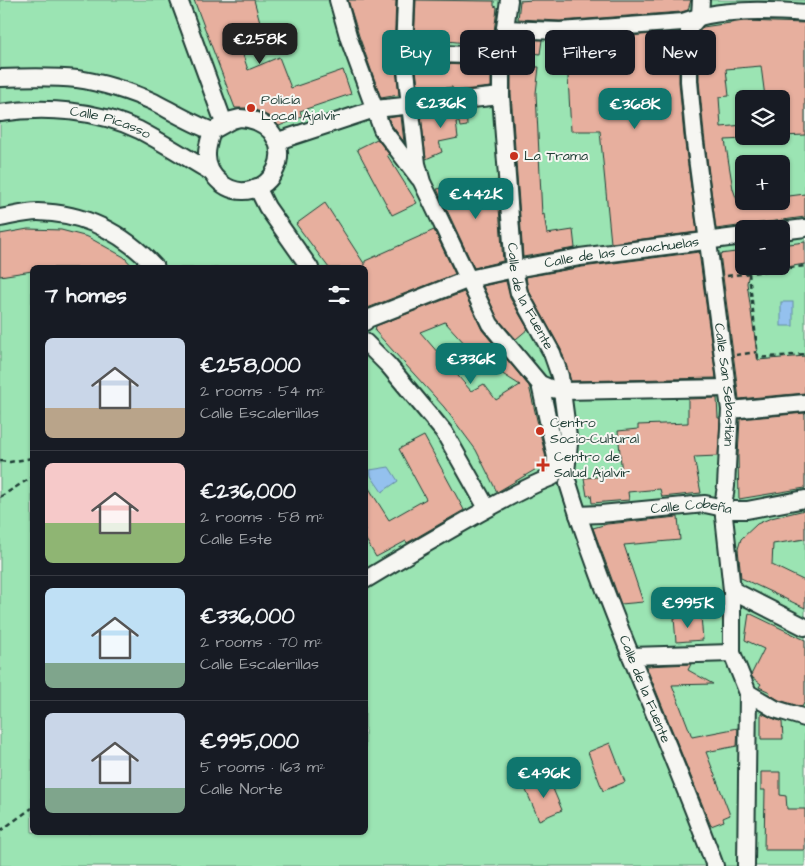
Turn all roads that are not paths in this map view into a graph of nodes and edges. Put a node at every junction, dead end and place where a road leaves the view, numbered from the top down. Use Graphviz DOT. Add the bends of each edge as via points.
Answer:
graph roads {
  1 [pos="179,0"];
  2 [pos="338,0"];
  3 [pos="406,0"];
  4 [pos="509,0"];
  5 [pos="700,8"];
  6 [pos="805,12"];
  7 [pos="505,29"];
  8 [pos="405,30"];
  9 [pos="407,75"];
  10 [pos="501,75"];
  11 [pos="0,78"];
  12 [pos="501,96"];
  13 [pos="411,105"];
  14 [pos="375,109"];
  15 [pos="0,113"];
  16 [pos="218,127"];
  17 [pos="278,144"];
  18 [pos="211,172"];
  19 [pos="422,182"];
  20 [pos="257,187"];
  21 [pos="0,218"];
  22 [pos="805,228"];
  23 [pos="790,230"];
  24 [pos="735,237"];
  25 [pos="709,240"];
  26 [pos="153,265"];
  27 [pos="308,265"];
  28 [pos="514,270"];
  29 [pos="469,279"];
  30 [pos="368,319"];
  31 [pos="368,345"];
  32 [pos="540,384"];
  33 [pos="727,388"];
  34 [pos="562,391"];
  35 [pos="805,403"];
  36 [pos="730,410"];
  37 [pos="560,476"];
  38 [pos="805,500"];
  39 [pos="723,507"];
  40 [pos="488,508"];
  41 [pos="578,515"];
  42 [pos="368,578"];
  43 [pos="732,590"];
  44 [pos="805,627"];
  45 [pos="732,653"];
  46 [pos="631,656"];
  47 [pos="748,693"];
  48 [pos="805,718"];
  49 [pos="715,866"];
  50 [pos="746,866"];
  1 -- 16 [label="street"];
  2 -- 14 [label="street"];
  3 -- 8 [label="street"];
  4 -- 7 [label="street, Calle de la Fuente"];
  5 -- 6 [label="street"];
  5 -- 7 [label="street" via="683,22 560,31"];
  5 -- 25 [label="street, Calle San Sebastián" via="689,28 689,81"];
  9 -- 13 [label="street"];
  10 -- 12 [label="street, Calle de la Fuente"];
  11 -- 16 [label="street" via="77,79 152,102 195,125"];
  12 -- 13 [label="street"];
  12 -- 28 [label="street, Calle de la Fuente"];
  13 -- 14 [label="street"];
  13 -- 19 [label="street"];
  14 -- 17 [label="street" via="284,139"];
  14 -- 19 [label="street" via="382,129"];
  15 -- 18 [label="street, Calle Picasso" via="36,109 108,119 138,130"];
  16 -- 17 [label="street" via="240,118 256,120 270,129"];
  16 -- 18 [label="street" via="207,154"];
  17 -- 20 [label="street" via="277,169 267,182"];
  18 -- 20 [label="street" via="217,180 233,189 242,191"];
  19 -- 29 [label="street"];
  20 -- 27 [label="street" via="267,207"];
  21 -- 26 [label="street" via="37,212 71,216 104,226 139,249"];
  22 -- 23 [label="street"];
  24 -- 25 [label="street, Calle de las Covachuelas"];
  25 -- 28 [label="street, Calle de las Covachuelas"];
  25 -- 33 [label="street, Calle San Sebastián"];
  28 -- 29 [label="street, Calle de las Covachuelas"];
  28 -- 34 [label="street, Calle de la Fuente" via="519,294 552,353"];
  29 -- 30 [label="street, Calle de las Covachuelas"];
  29 -- 32 [label="street" via="490,324"];
  31 -- 40 [label="street" via="444,432"];
  32 -- 34 [label="street"];
  32 -- 37 [label="street, Calle de la Fuente"];
  33 -- 34 [label="street"];
  33 -- 36 [label="street, Calle San Sebastián"];
  34 -- 37 [label="street, Calle de la Fuente" via="569,444"];
  35 -- 36 [label="street"];
  36 -- 39 [label="street, Calle San Sebastián"];
  37 -- 40 [label="street" via="538,482"];
  37 -- 41 [label="street, Calle de la Fuente"];
  38 -- 39 [label="street, Calle Cobeña" via="747,510"];
  39 -- 41 [label="street, Calle Cobeña" via="705,504"];
  39 -- 43 [label="street, Calle San Sebastián"];
  40 -- 42 [label="street"];
  41 -- 46 [label="street, Calle de la Fuente"];
  43 -- 44 [label="street"];
  43 -- 45 [label="street, Calle San Sebastián"];
  45 -- 46 [label="street"];
  45 -- 47 [label="street, Calle San Sebastián"];
  46 -- 49 [label="street, Calle de la Fuente"];
  47 -- 48 [label="street" via="775,709"];
  47 -- 50 [label="street"];
}
